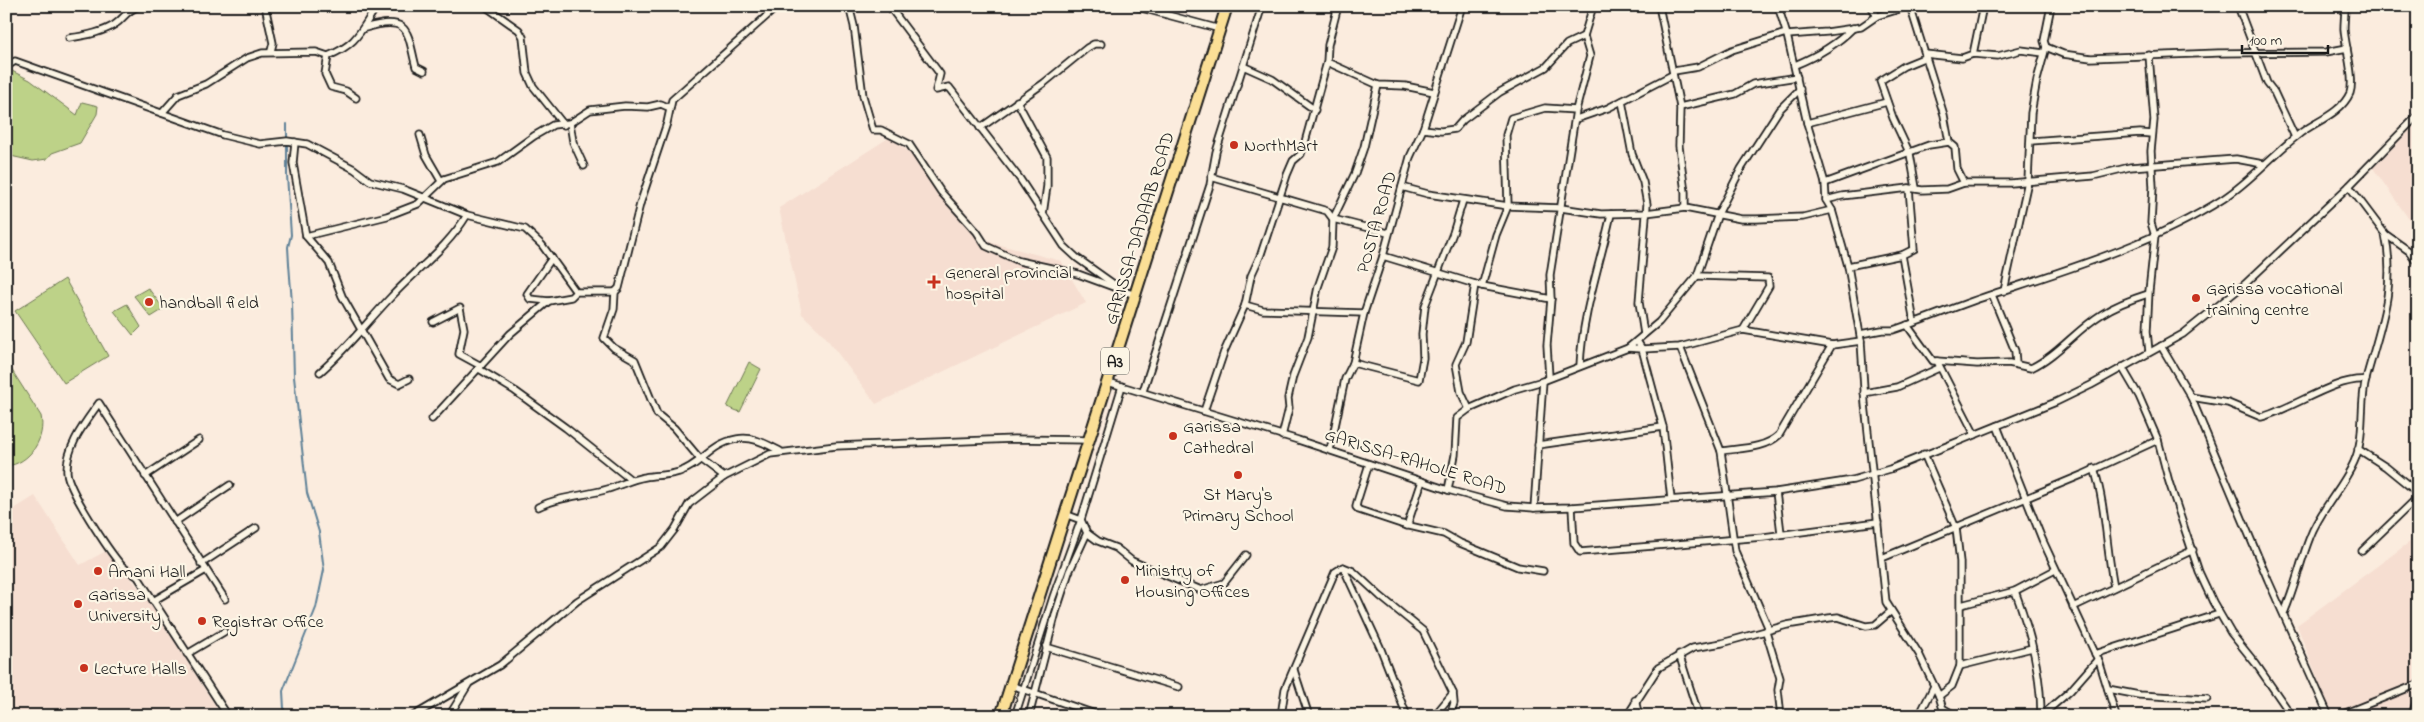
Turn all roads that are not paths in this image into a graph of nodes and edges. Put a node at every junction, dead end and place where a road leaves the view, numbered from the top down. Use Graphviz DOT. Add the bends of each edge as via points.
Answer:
graph roads {
  1 [pos="139,6"];
  2 [pos="265,6"];
  3 [pos="377,6"];
  4 [pos="485,6"];
  5 [pos="778,6"];
  6 [pos="848,6"];
  7 [pos="889,6"];
  8 [pos="1134,6"];
  9 [pos="1227,6"];
  10 [pos="1262,6"];
  11 [pos="1338,6"];
  12 [pos="1462,6"];
  13 [pos="1593,6"];
  14 [pos="1659,6"];
  15 [pos="1778,6"];
  16 [pos="1871,6"];
  17 [pos="1909,6"];
  18 [pos="1983,6"];
  19 [pos="2051,6"];
  20 [pos="2238,6"];
  21 [pos="2345,6"];
  22 [pos="1877,16"];
  23 [pos="365,28"];
  24 [pos="1853,28"];
  25 [pos="1220,29"];
  26 [pos="1787,34"];
  27 [pos="1584,36"];
  28 [pos="69,38"];
  29 [pos="1101,44"];
  30 [pos="2347,48"];
  31 [pos="2045,50"];
  32 [pos="270,51"];
  33 [pos="1973,54"];
  34 [pos="2256,54"];
  35 [pos="2149,55"];
  36 [pos="328,56"];
  37 [pos="1925,56"];
  38 [pos="1327,62"];
  39 [pos="1795,65"];
  40 [pos="1243,66"];
  41 [pos="6,67"];
  42 [pos="424,71"];
  43 [pos="1673,73"];
  44 [pos="1797,77"];
  45 [pos="1378,85"];
  46 [pos="1800,88"];
  47 [pos="1434,92"];
  48 [pos="356,98"];
  49 [pos="1017,101"];
  50 [pos="1622,101"];
  51 [pos="1887,102"];
  52 [pos="1680,107"];
  53 [pos="670,108"];
  54 [pos="1315,110"];
  55 [pos="1576,110"];
  56 [pos="162,113"];
  57 [pos="2418,115"];
  58 [pos="1576,120"];
  59 [pos="1807,123"];
  60 [pos="567,124"];
  61 [pos="980,128"];
  62 [pos="1423,129"];
  63 [pos="2152,134"];
  64 [pos="420,135"];
  65 [pos="2295,137"];
  66 [pos="2031,141"];
  67 [pos="295,142"];
  68 [pos="1949,142"];
  69 [pos="1910,154"];
  70 [pos="2263,164"];
  71 [pos="584,166"];
  72 [pos="2153,167"];
  73 [pos="1211,178"];
  74 [pos="441,181"];
  75 [pos="2028,181"];
  76 [pos="1824,183"];
  77 [pos="1964,184"];
  78 [pos="2349,186"];
  79 [pos="1402,187"];
  80 [pos="1909,188"];
  81 [pos="1916,188"];
  82 [pos="425,197"];
  83 [pos="1280,198"];
  84 [pos="1463,200"];
  85 [pos="1826,200"];
  86 [pos="1508,206"];
  87 [pos="1561,208"];
  88 [pos="1685,208"];
  89 [pos="1832,210"];
  90 [pos="1646,213"];
  91 [pos="1043,214"];
  92 [pos="1611,214"];
  93 [pos="1718,214"];
  94 [pos="467,215"];
  95 [pos="1333,219"];
  96 [pos="1388,233"];
  97 [pos="2385,234"];
  98 [pos="306,236"];
  99 [pos="2155,236"];
  100 [pos="1902,255"];
  101 [pos="1383,256"];
  102 [pos="552,258"];
  103 [pos="2418,263"];
  104 [pos="1848,266"];
  105 [pos="1439,273"];
  106 [pos="1697,276"];
  107 [pos="1479,285"];
  108 [pos="1118,287"];
  109 [pos="2004,290"];
  110 [pos="576,292"];
  111 [pos="615,292"];
  112 [pos="2148,294"];
  113 [pos="1135,295"];
  114 [pos="1992,295"];
  115 [pos="1551,299"];
  116 [pos="550,301"];
  117 [pos="1244,305"];
  118 [pos="1314,312"];
  119 [pos="1364,312"];
  120 [pos="434,322"];
  121 [pos="1914,322"];
  122 [pos="1907,325"];
  123 [pos="360,330"];
  124 [pos="1743,330"];
  125 [pos="1644,334"];
  126 [pos="1861,338"];
  127 [pos="1638,341"];
  128 [pos="1832,345"];
  129 [pos="2161,346"];
  130 [pos="1680,347"];
  131 [pos="1628,348"];
  132 [pos="1642,349"];
  133 [pos="2149,352"];
  134 [pos="1353,363"];
  135 [pos="2016,364"];
  136 [pos="1938,365"];
  137 [pos="1580,366"];
  138 [pos="480,368"];
  139 [pos="2122,368"];
  140 [pos="320,372"];
  141 [pos="1549,377"];
  142 [pos="409,379"];
  143 [pos="2366,380"];
  144 [pos="1543,381"];
  145 [pos="1108,382"];
  146 [pos="1122,386"];
  147 [pos="1143,391"];
  148 [pos="1864,393"];
  149 [pos="2191,397"];
  150 [pos="1469,410"];
  151 [pos="1204,411"];
  152 [pos="432,419"];
  153 [pos="1998,426"];
  154 [pos="1663,427"];
  155 [pos="1975,435"];
  156 [pos="1282,436"];
  157 [pos="199,440"];
  158 [pos="1089,440"];
  159 [pos="2158,440"];
  160 [pos="1538,445"];
  161 [pos="2358,449"];
  162 [pos="1330,450"];
  163 [pos="781,451"];
  164 [pos="1721,451"];
  165 [pos="1924,454"];
  166 [pos="700,459"];
  167 [pos="1369,464"];
  168 [pos="2094,468"];
  169 [pos="1872,475"];
  170 [pos="145,476"];
  171 [pos="724,477"];
  172 [pos="631,480"];
  173 [pos="1422,481"];
  174 [pos="230,485"];
  175 [pos="1448,490"];
  176 [pos="1776,492"];
  177 [pos="2418,493"];
  178 [pos="1728,495"];
  179 [pos="2026,497"];
  180 [pos="2418,497"];
  181 [pos="1672,499"];
  182 [pos="538,507"];
  183 [pos="1572,507"];
  184 [pos="1534,508"];
  185 [pos="1065,514"];
  186 [pos="1081,520"];
  187 [pos="175,522"];
  188 [pos="1878,522"];
  189 [pos="1408,526"];
  190 [pos="256,528"];
  191 [pos="1956,528"];
  192 [pos="1087,533"];
  193 [pos="1781,533"];
  194 [pos="1733,538"];
  195 [pos="2193,550"];
  196 [pos="2362,551"];
  197 [pos="1246,555"];
  198 [pos="1882,558"];
  199 [pos="201,564"];
  200 [pos="1343,567"];
  201 [pos="206,570"];
  202 [pos="2055,570"];
  203 [pos="1543,571"];
  204 [pos="2114,587"];
  205 [pos="2015,591"];
  206 [pos="226,599"];
  207 [pos="153,602"];
  208 [pos="1961,605"];
  209 [pos="2072,607"];
  210 [pos="1890,612"];
  211 [pos="2284,613"];
  212 [pos="2219,614"];
  213 [pos="224,632"];
  214 [pos="1766,632"];
  215 [pos="1046,647"];
  216 [pos="2032,648"];
  217 [pos="188,654"];
  218 [pos="1679,654"];
  219 [pos="2097,657"];
  220 [pos="1960,666"];
  221 [pos="1294,670"];
  222 [pos="470,684"];
  223 [pos="2418,684"];
  224 [pos="1011,685"];
  225 [pos="1934,686"];
  226 [pos="1179,688"];
  227 [pos="1023,689"];
  228 [pos="2108,689"];
  229 [pos="1036,693"];
  230 [pos="1453,693"];
  231 [pos="1939,696"];
  232 [pos="2418,696"];
  233 [pos="2207,699"];
  234 [pos="1635,700"];
  235 [pos="1945,712"];
  236 [pos="228,716"];
  237 [pos="413,716"];
  238 [pos="449,716"];
  239 [pos="1001,716"];
  240 [pos="1015,716"];
  241 [pos="1029,716"];
  242 [pos="1101,716"];
  243 [pos="1281,716"];
  244 [pos="1309,716"];
  245 [pos="1407,716"];
  246 [pos="1434,716"];
  247 [pos="1450,716"];
  248 [pos="1627,716"];
  249 [pos="1638,716"];
  250 [pos="1699,716"];
  251 [pos="1781,716"];
  252 [pos="1919,716"];
  253 [pos="1956,716"];
  254 [pos="2116,716"];
  255 [pos="2292,716"];
  256 [pos="2329,716"];
  257 [pos="2338,716"];
  258 [pos="2412,716"];
  1 -- 28 [label="street" via="128,10 116,24 89,35"];
  2 -- 32 [label="street" via="273,43"];
  3 -- 23 [label="street"];
  4 -- 60 [label="street" via="519,30 530,80"];
  5 -- 53 [label="street" via="672,100"];
  6 -- 108 [label="street" via="854,26 863,96 873,130 881,130 909,144 941,192 986,246 1019,261"];
  7 -- 61 [label="street" via="940,74 936,90 949,87"];
  8 -- 25 [label="street"];
  9 -- 25 [label="highway, GARISSA-DADAAB ROAD / A3"];
  10 -- 40 [label="street"];
  11 -- 38 [label="street"];
  12 -- 47 [label="street, POSTA ROAD"];
  13 -- 27 [label="street"];
  14 -- 43 [label="street"];
  15 -- 26 [label="street"];
  16 -- 22 [label="street"];
  17 -- 22 [label="street"];
  17 -- 37 [label="street"];
  18 -- 33 [label="street"];
  19 -- 31 [label="street"];
  20 -- 34 [label="street"];
  21 -- 30 [label="street"];
  22 -- 24 [label="street" via="1869,23"];
  23 -- 36 [label="street" via="344,49"];
  23 -- 42 [label="street" via="392,24 403,26 410,36 416,67"];
  24 -- 26 [label="street"];
  24 -- 39 [label="street" via="1842,39"];
  25 -- 113 [label="highway, GARISSA-DADAAB ROAD / A3"];
  26 -- 39 [label="street"];
  26 -- 43 [label="street" via="1732,50 1698,67"];
  27 -- 55 [label="street" via="1590,56"];
  27 -- 62 [label="street" via="1567,44 1546,67 1500,92 1455,129"];
  29 -- 49 [label="street" via="1087,48"];
  30 -- 34 [label="street" via="2326,52"];
  30 -- 65 [label="street" via="2349,95 2327,117"];
  31 -- 33 [label="street" via="2021,50 1998,56"];
  31 -- 35 [label="street" via="2091,58"];
  31 -- 66 [label="street" via="2031,113"];
  32 -- 36 [label="street" via="316,52"];
  32 -- 56 [label="street" via="247,58 206,84 178,95"];
  33 -- 37 [label="street" via="1962,58"];
  34 -- 35 [label="street"];
  34 -- 65 [label="street"];
  35 -- 63 [label="street"];
  36 -- 48 [label="street" via="325,74 331,87"];
  37 -- 51 [label="street" via="1881,78"];
  37 -- 68 [label="street"];
  38 -- 45 [label="street"];
  38 -- 54 [label="street"];
  39 -- 44 [label="street"];
  40 -- 54 [label="street" via="1272,79"];
  40 -- 73 [label="street"];
  41 -- 56 [label="street" via="15,61"];
  43 -- 50 [label="street"];
  43 -- 52 [label="street"];
  44 -- 46 [label="street"];
  44 -- 52 [label="street" via="1753,84 1735,94"];
  45 -- 47 [label="street"];
  45 -- 95 [label="street" via="1364,147"];
  46 -- 59 [label="street"];
  46 -- 93 [label="street" via="1779,110 1741,169"];
  47 -- 62 [label="street, POSTA ROAD"];
  49 -- 61 [label="street"];
  49 -- 91 [label="street" via="1047,157"];
  50 -- 58 [label="street"];
  50 -- 90 [label="street" via="1632,154 1643,182"];
  51 -- 59 [label="street"];
  51 -- 69 [label="street"];
  52 -- 88 [label="street" via="1678,146"];
  53 -- 60 [label="street" via="661,104 590,110"];
  53 -- 111 [label="street" via="640,204 619,288"];
  54 -- 83 [label="street" via="1301,154 1293,161"];
  55 -- 58 [label="street"];
  55 -- 86 [label="street" via="1545,108 1511,118 1506,135"];
  56 -- 67 [label="street" via="223,135 260,144"];
  57 -- 78 [label="street, GARISSA-RAHOLE ROAD"];
  58 -- 87 [label="street"];
  59 -- 76 [label="street"];
  60 -- 71 [label="street"];
  60 -- 74 [label="street" via="553,125 498,162"];
  61 -- 91 [label="street"];
  62 -- 79 [label="street, POSTA ROAD" via="1410,157"];
  63 -- 66 [label="street"];
  63 -- 72 [label="street"];
  64 -- 74 [label="street" via="426,155"];
  65 -- 70 [label="street"];
  66 -- 75 [label="street" via="2027,159"];
  67 -- 82 [label="street" via="320,150 354,168 370,181"];
  67 -- 98 [label="street" via="293,163"];
  68 -- 69 [label="street" via="1929,145"];
  68 -- 77 [label="street" via="1955,147 1957,169"];
  69 -- 76 [label="street"];
  69 -- 81 [label="street"];
  70 -- 72 [label="street" via="2236,159"];
  70 -- 99 [label="street" via="2242,186 2223,199"];
  72 -- 75 [label="street" via="2130,166 2093,176"];
  72 -- 99 [label="street" via="2152,223"];
  73 -- 83 [label="street"];
  73 -- 147 [label="street"];
  74 -- 82 [label="street"];
  75 -- 77 [label="street"];
  75 -- 109 [label="street"];
  76 -- 85 [label="street"];
  77 -- 81 [label="street" via="1947,189"];
  78 -- 97 [label="street"];
  78 -- 129 [label="street, GARISSA-RAHOLE ROAD" via="2245,284 2202,320"];
  79 -- 84 [label="street"];
  79 -- 96 [label="street, POSTA ROAD"];
  80 -- 81 [label="street"];
  80 -- 85 [label="street"];
  80 -- 100 [label="street" via="1914,249"];
  82 -- 94 [label="street"];
  82 -- 98 [label="street" via="418,204 387,216"];
  83 -- 95 [label="street" via="1327,211"];
  83 -- 117 [label="street"];
  84 -- 86 [label="street"];
  84 -- 105 [label="street"];
  85 -- 89 [label="street"];
  86 -- 87 [label="street"];
  86 -- 107 [label="street"];
  87 -- 92 [label="street"];
  87 -- 115 [label="street" via="1550,275"];
  88 -- 90 [label="street"];
  88 -- 93 [label="street"];
  89 -- 93 [label="street" via="1803,217 1757,219"];
  89 -- 104 [label="street"];
  90 -- 92 [label="street"];
  90 -- 125 [label="street" via="1639,302"];
  91 -- 108 [label="street" via="1064,246"];
  92 -- 137 [label="street" via="1588,301"];
  93 -- 106 [label="street"];
  94 -- 102 [label="street" via="525,229"];
  94 -- 123 [label="street" via="461,226"];
  95 -- 96 [label="street"];
  95 -- 118 [label="street" via="1332,247 1322,271"];
  96 -- 101 [label="street, POSTA ROAD"];
  97 -- 103 [label="street" via="2409,251"];
  97 -- 143 [label="street" via="2390,258 2390,286 2385,318"];
  98 -- 123 [label="street" via="329,263"];
  99 -- 109 [label="street" via="2110,255"];
  99 -- 112 [label="street"];
  100 -- 104 [label="street"];
  100 -- 121 [label="street"];
  101 -- 105 [label="street"];
  101 -- 119 [label="street, POSTA ROAD"];
  102 -- 110 [label="street"];
  102 -- 116 [label="street" via="527,294 530,300"];
  104 -- 126 [label="street"];
  105 -- 107 [label="street"];
  105 -- 134 [label="street" via="1425,306 1419,380"];
  106 -- 124 [label="street" via="1768,278 1769,286"];
  106 -- 125 [label="street" via="1672,309"];
  107 -- 115 [label="street"];
  107 -- 150 [label="street" via="1466,342 1456,364 1461,392"];
  108 -- 113 [label="street"];
  109 -- 114 [label="street"];
  110 -- 111 [label="street"];
  110 -- 116 [label="street"];
  111 -- 166 [label="street" via="614,309 604,338 635,360 657,414 674,428"];
  112 -- 133 [label="street"];
  112 -- 135 [label="street" via="2101,314 2035,366 2028,369"];
  113 -- 145 [label="highway, GARISSA-DADAAB ROAD / A3"];
  114 -- 121 [label="street"];
  114 -- 135 [label="street" via="2015,351"];
  115 -- 141 [label="street" via="1547,345"];
  116 -- 138 [label="street" via="510,334"];
  117 -- 118 [label="street" via="1263,310"];
  117 -- 151 [label="street"];
  118 -- 119 [label="street"];
  118 -- 156 [label="street" via="1293,376"];
  119 -- 134 [label="street, POSTA ROAD"];
  120 -- 138 [label="street" via="460,308 464,329 460,354"];
  121 -- 122 [label="street"];
  122 -- 126 [label="street"];
  122 -- 136 [label="street"];
  123 -- 140 [label="street" via="338,357"];
  123 -- 142 [label="street" via="389,379 399,384"];
  124 -- 128 [label="street"];
  124 -- 130 [label="street"];
  125 -- 127 [label="street"];
  126 -- 128 [label="street"];
  126 -- 148 [label="street"];
  127 -- 131 [label="street"];
  127 -- 132 [label="street"];
  128 -- 164 [label="street" via="1779,435 1762,445"];
  129 -- 133 [label="street, GARISSA-RAHOLE ROAD"];
  129 -- 149 [label="street"];
  130 -- 132 [label="street"];
  130 -- 164 [label="street"];
  131 -- 132 [label="street"];
  131 -- 137 [label="street"];
  132 -- 154 [label="street"];
  133 -- 139 [label="street, GARISSA-RAHOLE ROAD"];
  134 -- 162 [label="street, POSTA ROAD" via="1345,379"];
  135 -- 136 [label="street"];
  136 -- 148 [label="street" via="1897,387"];
  136 -- 155 [label="street"];
  137 -- 141 [label="street"];
  138 -- 152 [label="street"];
  138 -- 172 [label="street" via="566,428"];
  139 -- 153 [label="street, GARISSA-RAHOLE ROAD"];
  139 -- 159 [label="street" via="2139,396"];
  141 -- 144 [label="street"];
  143 -- 149 [label="street" via="2329,389 2261,417 2228,403"];
  143 -- 161 [label="street"];
  144 -- 150 [label="street" via="1515,389"];
  144 -- 160 [label="street"];
  145 -- 146 [label="street, GARISSA-RAHOLE ROAD"];
  145 -- 158 [label="highway, GARISSA-DADAAB ROAD / A3"];
  146 -- 147 [label="street, GARISSA-RAHOLE ROAD"];
  146 -- 186 [label="street"];
  147 -- 151 [label="street, GARISSA-RAHOLE ROAD"];
  148 -- 169 [label="street"];
  149 -- 211 [label="street"];
  150 -- 175 [label="street" via="1457,418 1455,455"];
  151 -- 156 [label="street, GARISSA-RAHOLE ROAD"];
  153 -- 155 [label="street, GARISSA-RAHOLE ROAD"];
  153 -- 179 [label="street"];
  154 -- 160 [label="street"];
  154 -- 181 [label="street"];
  155 -- 165 [label="street, GARISSA-RAHOLE ROAD"];
  156 -- 162 [label="street, GARISSA-RAHOLE ROAD"];
  157 -- 170 [label="street"];
  158 -- 163 [label="street" via="1014,439"];
  158 -- 185 [label="highway, GARISSA-DADAAB ROAD / A3"];
  159 -- 168 [label="street"];
  159 -- 195 [label="street"];
  160 -- 184 [label="street"];
  161 -- 177 [label="street"];
  161 -- 211 [label="street" via="2343,482 2317,522"];
  162 -- 167 [label="street, GARISSA-RAHOLE ROAD"];
  163 -- 166 [label="street" via="750,437 718,444"];
  163 -- 171 [label="street"];
  164 -- 178 [label="street"];
  165 -- 169 [label="street, GARISSA-RAHOLE ROAD"];
  165 -- 191 [label="street"];
  166 -- 171 [label="street"];
  166 -- 172 [label="street" via="678,472"];
  167 -- 173 [label="street, GARISSA-RAHOLE ROAD"];
  167 -- 189 [label="street" via="1356,507"];
  168 -- 179 [label="street"];
  168 -- 204 [label="street" via="2102,492"];
  169 -- 176 [label="street, GARISSA-RAHOLE ROAD"];
  169 -- 188 [label="street"];
  170 -- 187 [label="street"];
  170 -- 207 [label="street" via="99,403 77,434 67,474 83,508 122,566 138,577"];
  171 -- 222 [label="street" via="688,504 675,529 660,547 576,601 500,665"];
  172 -- 182 [label="street" via="608,489 552,500"];
  173 -- 175 [label="street, GARISSA-RAHOLE ROAD"];
  173 -- 189 [label="street"];
  174 -- 187 [label="street"];
  175 -- 184 [label="street, GARISSA-RAHOLE ROAD" via="1507,506"];
  176 -- 178 [label="street, GARISSA-RAHOLE ROAD"];
  176 -- 193 [label="street"];
  178 -- 181 [label="street, GARISSA-RAHOLE ROAD"];
  178 -- 194 [label="street"];
  179 -- 191 [label="street"];
  179 -- 202 [label="street"];
  180 -- 196 [label="street"];
  181 -- 183 [label="street, GARISSA-RAHOLE ROAD"];
  183 -- 184 [label="street, GARISSA-RAHOLE ROAD"];
  183 -- 194 [label="street" via="1574,544 1580,552"];
  185 -- 186 [label="street"];
  185 -- 224 [label="highway, GARISSA-DADAAB ROAD / A3"];
  186 -- 192 [label="street"];
  186 -- 227 [label="street"];
  187 -- 199 [label="street"];
  188 -- 193 [label="street"];
  188 -- 198 [label="street"];
  189 -- 203 [label="street" via="1444,534 1460,544 1518,567"];
  190 -- 199 [label="street"];
  191 -- 198 [label="street"];
  191 -- 208 [label="street"];
  192 -- 197 [label="street" via="1116,548 1132,561 1201,590 1224,584"];
  192 -- 215 [label="street" via="1069,572"];
  193 -- 194 [label="street"];
  194 -- 214 [label="street" via="1743,573 1768,627"];
  195 -- 204 [label="street"];
  195 -- 212 [label="street" via="2199,572"];
  198 -- 210 [label="street"];
  199 -- 201 [label="street"];
  200 -- 221 [label="street" via="1335,572"];
  200 -- 230 [label="street" via="1353,571 1423,631"];
  200 -- 245 [label="street"];
  201 -- 206 [label="street"];
  201 -- 207 [label="street"];
  202 -- 205 [label="street"];
  202 -- 209 [label="street"];
  204 -- 209 [label="street"];
  205 -- 208 [label="street"];
  205 -- 216 [label="street"];
  207 -- 217 [label="street"];
  208 -- 220 [label="street"];
  209 -- 219 [label="street"];
  210 -- 214 [label="street" via="1874,625 1866,626 1838,617 1787,625"];
  210 -- 225 [label="street" via="1910,638"];
  211 -- 256 [label="street"];
  212 -- 219 [label="street"];
  212 -- 255 [label="street"];
  213 -- 217 [label="street"];
  214 -- 218 [label="street"];
  214 -- 251 [label="street" via="1780,678"];
  215 -- 226 [label="street"];
  215 -- 229 [label="street"];
  216 -- 219 [label="street" via="2039,675 2041,716 2070,691"];
  216 -- 220 [label="street"];
  217 -- 236 [label="street"];
  218 -- 234 [label="street" via="1658,668"];
  218 -- 250 [label="street"];
  219 -- 228 [label="street"];
  220 -- 231 [label="street" via="1952,686"];
  221 -- 243 [label="street" via="1285,690"];
  221 -- 244 [label="street"];
  222 -- 237 [label="street"];
  222 -- 238 [label="street"];
  223 -- 257 [label="street"];
  224 -- 227 [label="street"];
  224 -- 239 [label="highway, GARISSA-DADAAB ROAD / A3"];
  225 -- 231 [label="street"];
  225 -- 252 [label="street"];
  227 -- 229 [label="street"];
  227 -- 240 [label="street"];
  228 -- 233 [label="street" via="2139,695"];
  228 -- 254 [label="street"];
  229 -- 241 [label="street"];
  229 -- 242 [label="street"];
  230 -- 246 [label="street"];
  230 -- 247 [label="street"];
  231 -- 235 [label="street"];
  232 -- 258 [label="street"];
  234 -- 248 [label="street"];
  234 -- 249 [label="street"];
  235 -- 253 [label="street"];
}
